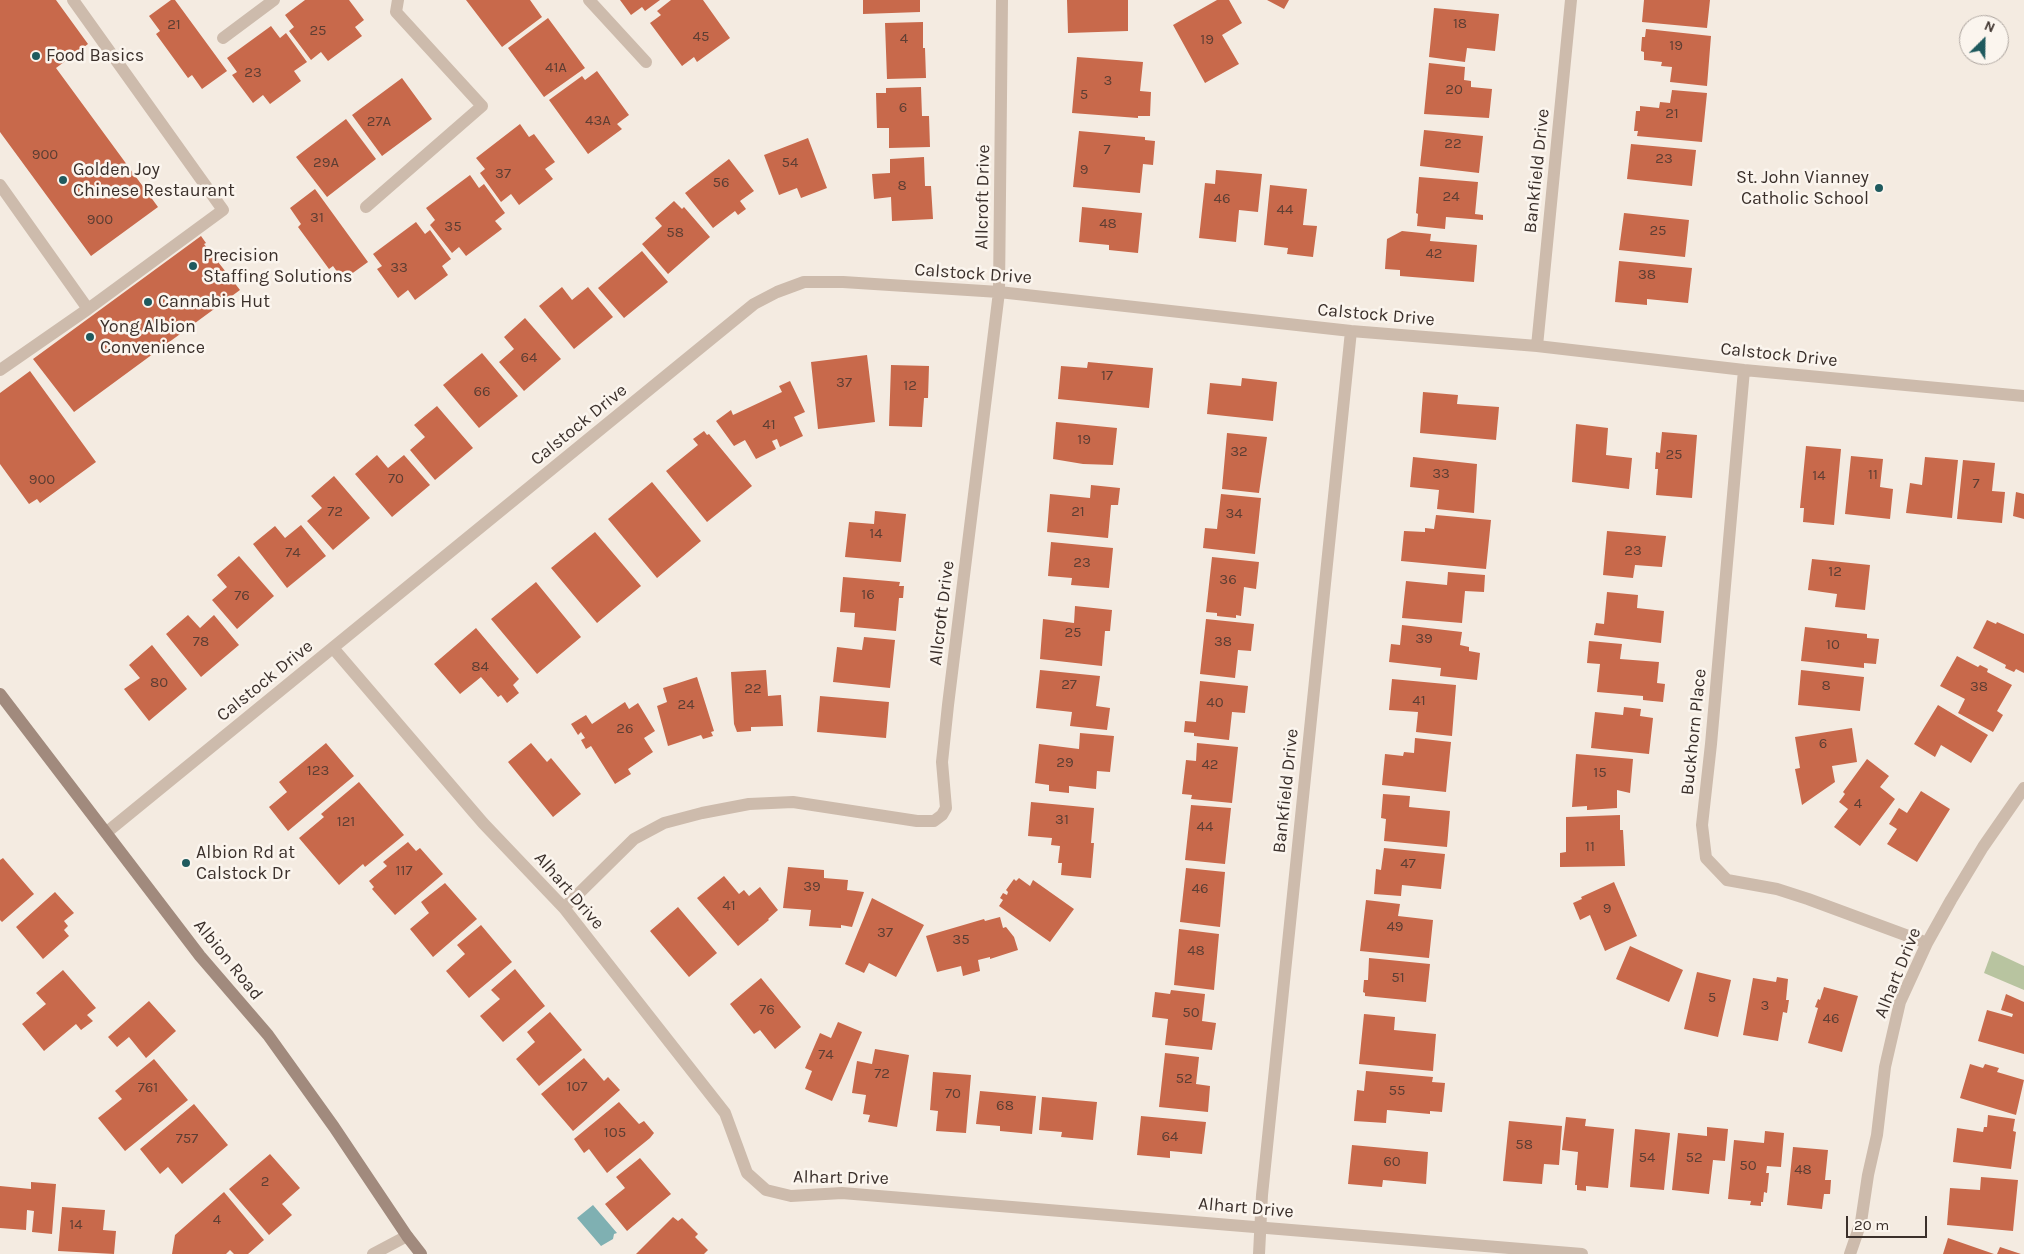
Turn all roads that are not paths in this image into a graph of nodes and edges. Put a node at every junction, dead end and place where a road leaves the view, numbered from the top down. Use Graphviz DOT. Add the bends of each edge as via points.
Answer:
graph roads {
  1 [pos="73,0"];
  2 [pos="274,0"];
  3 [pos="398,0"];
  4 [pos="589,0"];
  5 [pos="1002,0"];
  6 [pos="1571,0"];
  7 [pos="223,38"];
  8 [pos="646,62"];
  9 [pos="0,184"];
  10 [pos="366,207"];
  11 [pos="998,292"];
  12 [pos="88,309"];
  13 [pos="1350,331"];
  14 [pos="1537,346"];
  15 [pos="0,370"];
  16 [pos="1744,370"];
  17 [pos="2024,396"];
  18 [pos="333,648"];
  19 [pos="0,694"];
  20 [pos="2024,788"];
  21 [pos="107,832"];
  22 [pos="564,908"];
  23 [pos="1927,943"];
  24 [pos="1260,1227"];
  25 [pos="407,1236"];
  26 [pos="373,1254"];
  27 [pos="421,1254"];
  28 [pos="1259,1254"];
  29 [pos="1582,1254"];
  30 [pos="1850,1254"];
  1 -- 12 [label="street" via="223,210"];
  2 -- 7 [label="street"];
  3 -- 10 [label="street" via="396,12 482,106"];
  4 -- 8 [label="street"];
  5 -- 11 [label="street, Allcroft Drive"];
  6 -- 14 [label="street, Bankfield Drive"];
  9 -- 12 [label="street"];
  11 -- 13 [label="street, Calstock Drive"];
  11 -- 18 [label="street, Calstock Drive" via="804,282 754,304"];
  11 -- 22 [label="street, Allcroft Drive" via="948,705 942,762 946,808 942,814 934,821 917,821 793,802 749,804 664,823 634,839"];
  12 -- 15 [label="street"];
  13 -- 14 [label="street, Calstock Drive"];
  13 -- 24 [label="street, Bankfield Drive"];
  14 -- 16 [label="street, Calstock Drive"];
  16 -- 17 [label="street, Calstock Drive"];
  16 -- 23 [label="street, Buckhorn Place" via="1712,744 1702,825 1706,858 1727,880 1777,889"];
  18 -- 21 [label="street, Calstock Drive"];
  18 -- 22 [label="street, Alhart Drive" via="483,823"];
  19 -- 21 [label="main road, Albion Road"];
  20 -- 23 [label="street, Alhart Drive" via="1978,854"];
  21 -- 25 [label="main road, Albion Road" via="200,956 268,1035"];
  22 -- 24 [label="street, Alhart Drive" via="725,1113 747,1173 766,1190 791,1196 842,1192"];
  23 -- 30 [label="street, Alhart Drive" via="1900,1002 1893,1030 1861,1222"];
  24 -- 28 [label="street, Bankfield Drive"];
  24 -- 29 [label="street, Alhart Drive"];
  25 -- 26 [label="street"];
  25 -- 27 [label="main road, Albion Road"];
}
